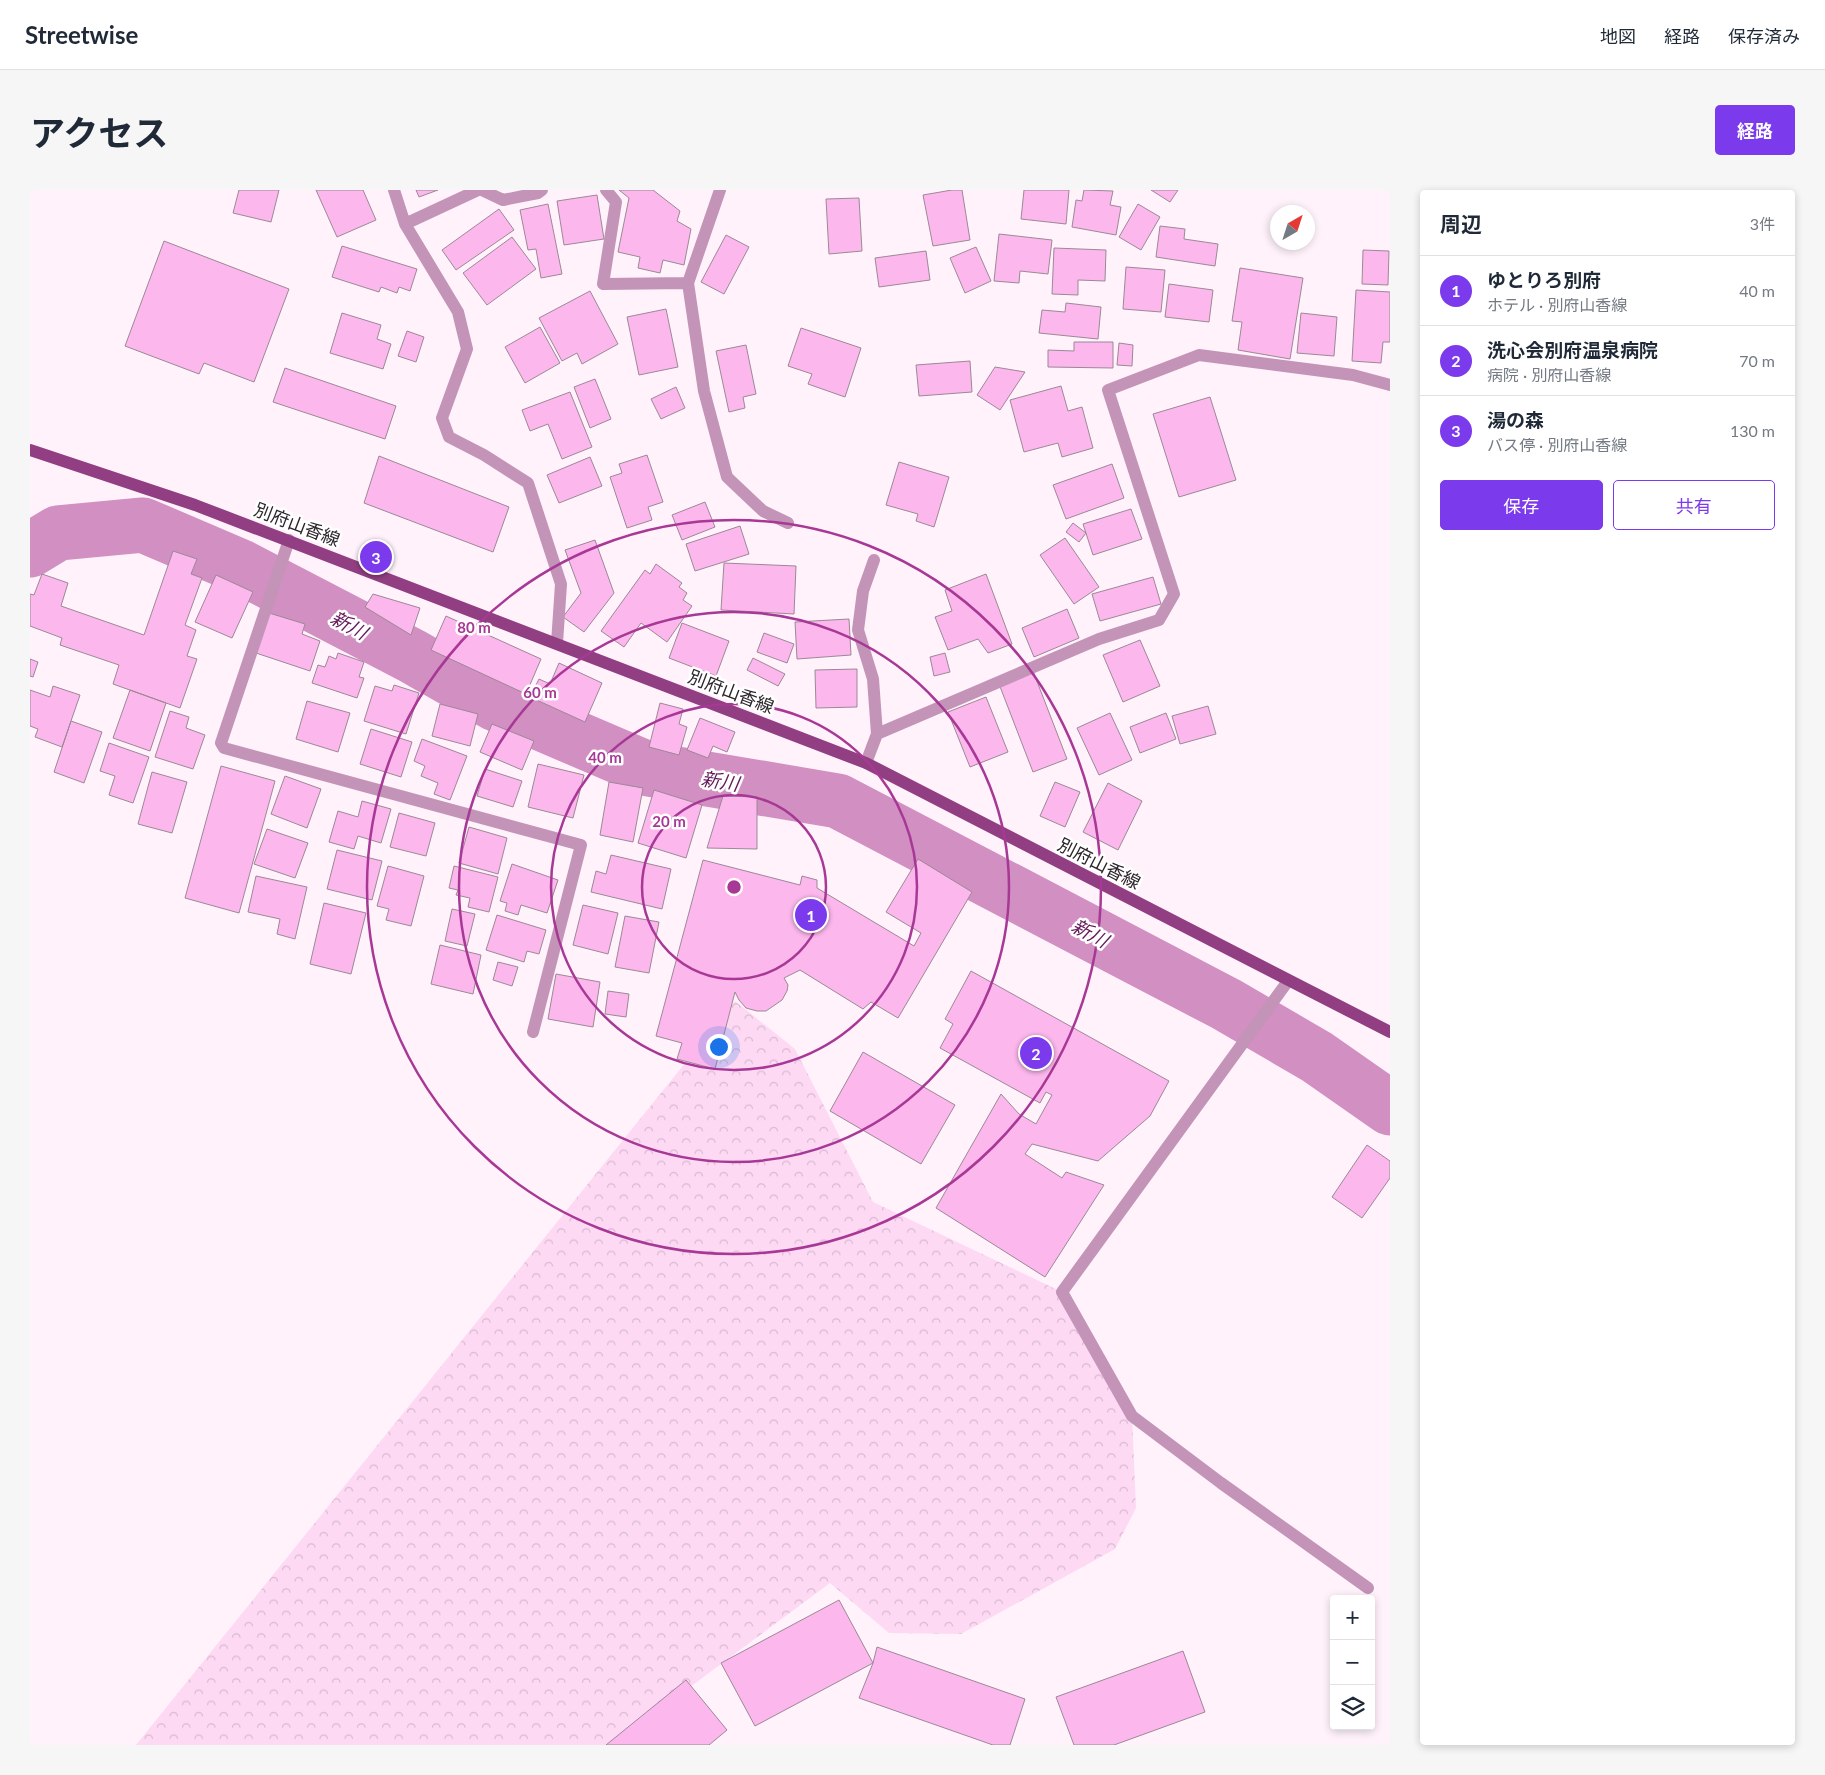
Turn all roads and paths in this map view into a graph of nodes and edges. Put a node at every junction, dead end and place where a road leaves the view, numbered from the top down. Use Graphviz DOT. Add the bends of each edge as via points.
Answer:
graph roads {
  1 [pos="394,190"];
  2 [pos="480,190"];
  3 [pos="542,190"];
  4 [pos="606,190"];
  5 [pos="720,190"];
  6 [pos="405,224"];
  7 [pos="688,283"];
  8 [pos="1390,385"];
  9 [pos="30,450"];
  10 [pos="788,523"];
  11 [pos="289,540"];
  12 [pos="874,560"];
  13 [pos="557,643"];
  14 [pos="877,734"];
  15 [pos="866,764"];
  16 [pos="1288,981"];
  17 [pos="533,1032"];
  18 [pos="1390,1032"];
  19 [pos="1368,1588"];
  1 -- 6 [label="street"];
  2 -- 3 [label="street" via="503,200"];
  2 -- 6 [label="street"];
  4 -- 7 [label="street" via="616,202 603,284"];
  5 -- 7 [label="street"];
  6 -- 13 [label="street" via="458,312 467,349 442,418 449,437 528,483 561,584"];
  7 -- 10 [label="street" via="704,390 727,477 763,511"];
  8 -- 14 [label="street" via="1353,375 1199,355 1108,390 1174,594 1159,620 1099,639"];
  9 -- 11 [label="main road, 別府山香線" via="195,504"];
  11 -- 13 [label="main road, 別府山香線"];
  11 -- 17 [label="street" via="222,743 224,748 581,845"];
  12 -- 14 [label="street" via="863,591 858,630 873,679"];
  13 -- 15 [label="main road, 別府山香線"];
  14 -- 15 [label="street"];
  15 -- 16 [label="main road, 別府山香線"];
  16 -- 18 [label="main road, 別府山香線"];
  16 -- 19 [label="street" via="1062,1292 1132,1416"];
}
